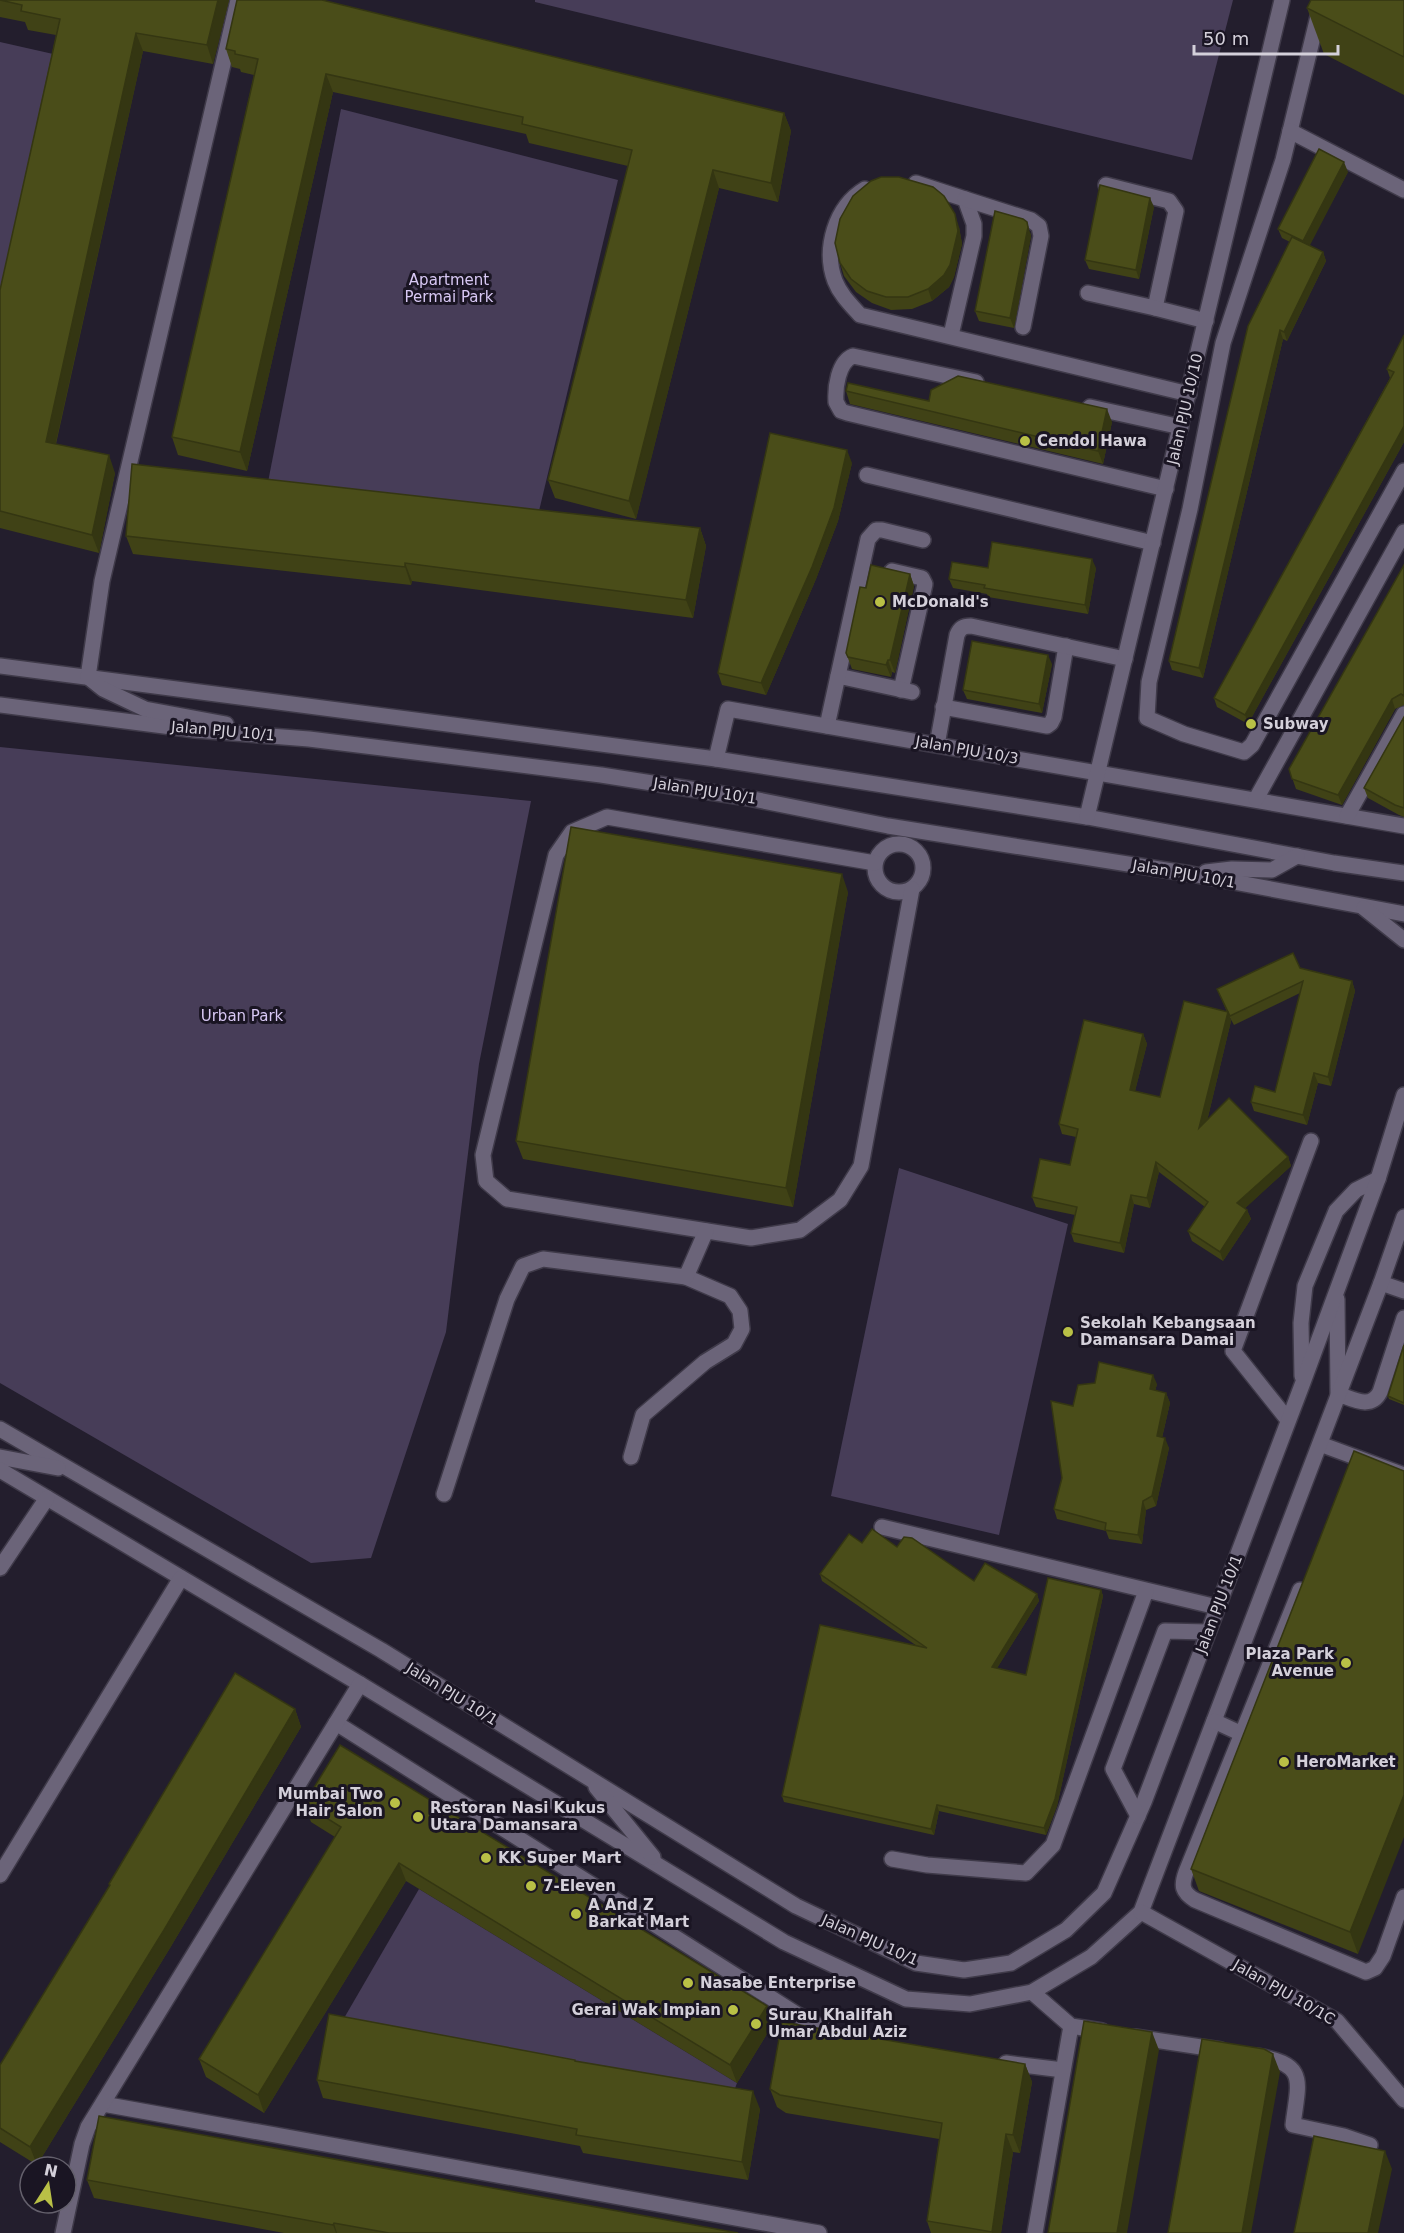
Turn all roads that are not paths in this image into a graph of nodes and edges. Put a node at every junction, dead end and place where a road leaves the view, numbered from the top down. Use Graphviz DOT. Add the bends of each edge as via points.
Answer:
graph roads {
  1 [pos="238,0"];
  2 [pos="1282,0"];
  3 [pos="1322,0"];
  4 [pos="1290,131"];
  5 [pos="899,180"];
  6 [pos="875,184"];
  7 [pos="1106,185"];
  8 [pos="1404,190"];
  9 [pos="965,199"];
  10 [pos="1088,293"];
  11 [pos="1155,308"];
  12 [pos="1206,321"];
  13 [pos="1023,327"];
  14 [pos="951,335"];
  15 [pos="985,384"];
  16 [pos="1189,394"];
  17 [pos="1077,404"];
  18 [pos="1181,427"];
  19 [pos="1404,471"];
  20 [pos="867,475"];
  21 [pos="1166,489"];
  22 [pos="1404,532"];
  23 [pos="923,540"];
  24 [pos="1153,543"];
  25 [pos="863,564"];
  26 [pos="1066,646"];
  27 [pos="1125,659"];
  28 [pos="0,666"];
  29 [pos="88,676"];
  30 [pos="838,676"];
  31 [pos="0,705"];
  32 [pos="943,707"];
  33 [pos="1404,714"];
  34 [pos="827,726"];
  35 [pos="309,739"];
  36 [pos="937,745"];
  37 [pos="716,759"];
  38 [pos="1097,773"];
  39 [pos="1256,800"];
  40 [pos="1347,816"];
  41 [pos="1087,817"];
  42 [pos="888,826"];
  43 [pos="1404,826"];
  44 [pos="929,831"];
  45 [pos="1297,856"];
  46 [pos="879,857"];
  47 [pos="923,861"];
  48 [pos="1404,873"];
  49 [pos="1191,874"];
  50 [pos="912,889"];
  51 [pos="1362,906"];
  52 [pos="1404,914"];
  53 [pos="1404,940"];
  54 [pos="1404,1095"];
  55 [pos="1311,1141"];
  56 [pos="1378,1179"];
  57 [pos="1404,1217"];
  58 [pos="706,1231"];
  59 [pos="1400,1245"];
  60 [pos="686,1277"];
  61 [pos="1381,1283"];
  62 [pos="1337,1290"];
  63 [pos="1404,1291"];
  64 [pos="1404,1318"];
  65 [pos="1302,1385"];
  66 [pos="1338,1394"];
  67 [pos="1288,1420"];
  68 [pos="0,1429"];
  69 [pos="1320,1444"];
  70 [pos="0,1457"];
  71 [pos="630,1457"];
  72 [pos="0,1470"];
  73 [pos="70,1470"];
  74 [pos="1404,1475"];
  75 [pos="444,1494"];
  76 [pos="47,1498"];
  77 [pos="882,1527"];
  78 [pos="0,1568"];
  79 [pos="181,1578"];
  80 [pos="1305,1578"];
  81 [pos="1146,1591"];
  82 [pos="1217,1607"];
  83 [pos="1208,1632"];
  84 [pos="360,1684"];
  85 [pos="1214,1721"];
  86 [pos="336,1724"];
  87 [pos="1242,1734"];
  88 [pos="588,1778"];
  89 [pos="1138,1816"];
  90 [pos="892,1859"];
  91 [pos="660,1867"];
  92 [pos="0,1875"];
  93 [pos="1404,1898"];
  94 [pos="1141,1912"];
  95 [pos="1032,1992"];
  96 [pos="1071,2026"];
  97 [pos="853,2039"];
  98 [pos="995,2061"];
  99 [pos="1063,2070"];
  100 [pos="1404,2100"];
  101 [pos="103,2104"];
  102 [pos="1370,2145"];
  103 [pos="63,2233"];
  104 [pos="819,2233"];
  105 [pos="1035,2233"];
  1 -- 29 [label="street" via="102,582"];
  2 -- 12 [label="street, Jalan PJU 10/10"];
  3 -- 4 [label="street"];
  4 -- 8 [label="street"];
  4 -- 19 [label="street" via="1284,160 1223,343 1190,509 1149,682 1147,718 1244,752 1252,745"];
  5 -- 9 [label="street"];
  6 -- 14 [label="street" via="846,206 837,222 830,265 835,283 860,315"];
  7 -- 11 [label="street" via="1169,201 1176,211"];
  9 -- 13 [label="street" via="1039,226 1041,236"];
  9 -- 14 [label="street" via="974,236"];
  10 -- 11 [label="street"];
  11 -- 12 [label="street"];
  12 -- 16 [label="street, Jalan PJU 10/10"];
  14 -- 16 [label="street"];
  15 -- 21 [label="street" via="853,356 842,367 836,402 846,414"];
  16 -- 18 [label="street, Jalan PJU 10/10"];
  17 -- 18 [label="street"];
  18 -- 21 [label="street, Jalan PJU 10/10"];
  20 -- 24 [label="street"];
  21 -- 24 [label="street, Jalan PJU 10/10"];
  22 -- 39 [label="street"];
  23 -- 25 [label="street" via="876,530 868,539"];
  24 -- 27 [label="street, Jalan PJU 10/10"];
  25 -- 30 [label="street"];
  25 -- 30 [label="street" via="922,578 925,584 907,691"];
  26 -- 27 [label="street"];
  26 -- 32 [label="street" via="965,626 957,635"];
  26 -- 32 [label="street" via="1054,717 1047,726"];
  27 -- 38 [label="street, Jalan PJU 10/10"];
  28 -- 29 [label="street"];
  29 -- 35 [label="street" via="145,709"];
  29 -- 37 [label="street"];
  30 -- 34 [label="street"];
  31 -- 35 [label="street, Jalan PJU 10/1" via="195,730"];
  32 -- 36 [label="street"];
  33 -- 40 [label="street"];
  34 -- 36 [label="street, Jalan PJU 10/3"];
  34 -- 37 [label="street, Jalan PJU 10/3" via="728,709"];
  35 -- 42 [label="street, Jalan PJU 10/1" via="612,776"];
  36 -- 38 [label="street, Jalan PJU 10/3"];
  37 -- 41 [label="street"];
  38 -- 39 [label="street, Jalan PJU 10/3"];
  38 -- 41 [label="street, Jalan PJU 10/10"];
  39 -- 40 [label="street, Jalan PJU 10/3"];
  40 -- 43 [label="street, Jalan PJU 10/3"];
  41 -- 45 [label="street"];
  42 -- 44 [label="street, Jalan PJU 10/1"];
  42 -- 46 [label="street"];
  44 -- 47 [label="street"];
  44 -- 49 [label="street, Jalan PJU 10/1"];
  45 -- 48 [label="street"];
  45 -- 49 [label="street" via="1272,870"];
  46 -- 47 [label="street" via="898,844 914,848"];
  46 -- 50 [label="street" via="878,879 889,890 897,893"];
  46 -- 58 [label="street" via="607,817 572,832 556,855 483,1155 486,1181 507,1199"];
  47 -- 50 [label="street" via="922,877"];
  49 -- 51 [label="street, Jalan PJU 10/1"];
  50 -- 58 [label="street" via="861,1166 840,1200 800,1230 751,1238"];
  51 -- 52 [label="street, Jalan PJU 10/1"];
  51 -- 53 [label="street"];
  54 -- 56 [label="street, Jalan PJU 10/1"];
  55 -- 67 [label="street" via="1233,1352"];
  56 -- 62 [label="street, Jalan PJU 10/1"];
  56 -- 65 [label="street" via="1356,1190 1336,1210 1305,1286 1300,1323"];
  57 -- 59 [label="street"];
  58 -- 60 [label="street"];
  59 -- 61 [label="street"];
  60 -- 71 [label="street" via="729,1296 740,1311 742,1329 734,1344 705,1362 643,1415"];
  60 -- 75 [label="street" via="543,1259 523,1266 507,1299"];
  61 -- 63 [label="street"];
  61 -- 66 [label="street"];
  62 -- 65 [label="street, Jalan PJU 10/1"];
  62 -- 66 [label="street"];
  64 -- 66 [label="street" via="1376,1400 1361,1402"];
  65 -- 67 [label="street, Jalan PJU 10/1"];
  66 -- 69 [label="street"];
  67 -- 82 [label="street, Jalan PJU 10/1"];
  68 -- 73 [label="street, Jalan PJU 10/1"];
  69 -- 74 [label="street" via="1352,1462"];
  69 -- 85 [label="street"];
  70 -- 73 [label="street"];
  72 -- 76 [label="street"];
  73 -- 88 [label="street, Jalan PJU 10/1" via="381,1650"];
  76 -- 78 [label="street"];
  76 -- 79 [label="street"];
  77 -- 81 [label="street"];
  79 -- 84 [label="street"];
  79 -- 92 [label="street"];
  80 -- 87 [label="street"];
  81 -- 82 [label="street"];
  81 -- 90 [label="street" via="1053,1845 1026,1873"];
  82 -- 83 [label="street, Jalan PJU 10/1"];
  83 -- 89 [label="street, Jalan PJU 10/1"];
  83 -- 89 [label="street" via="1165,1631 1113,1769"];
  84 -- 86 [label="street"];
  84 -- 91 [label="street"];
  85 -- 87 [label="street"];
  85 -- 94 [label="street"];
  86 -- 97 [label="street" via="798,2015 834,2034"];
  86 -- 101 [label="street"];
  87 -- 93 [label="street" via="1183,1880 1185,1894 1366,1972 1375,1968 1383,1956"];
  88 -- 89 [label="street, Jalan PJU 10/1" via="796,1906 916,1964 964,1970 1011,1963 1066,1930 1104,1893"];
  88 -- 91 [label="street"];
  91 -- 95 [label="street" via="784,1942 906,1999 970,2004"];
  94 -- 95 [label="street" via="1091,1957"];
  94 -- 100 [label="street, Jalan PJU 10/1C" via="1337,2020"];
  95 -- 96 [label="street"];
  96 -- 99 [label="street"];
  96 -- 102 [label="street" via="1274,2058 1292,2068 1296,2075 1293,2125"];
  98 -- 99 [label="street"];
  99 -- 105 [label="street"];
  101 -- 103 [label="street" via="82,2144"];
  101 -- 104 [label="street"];
}
